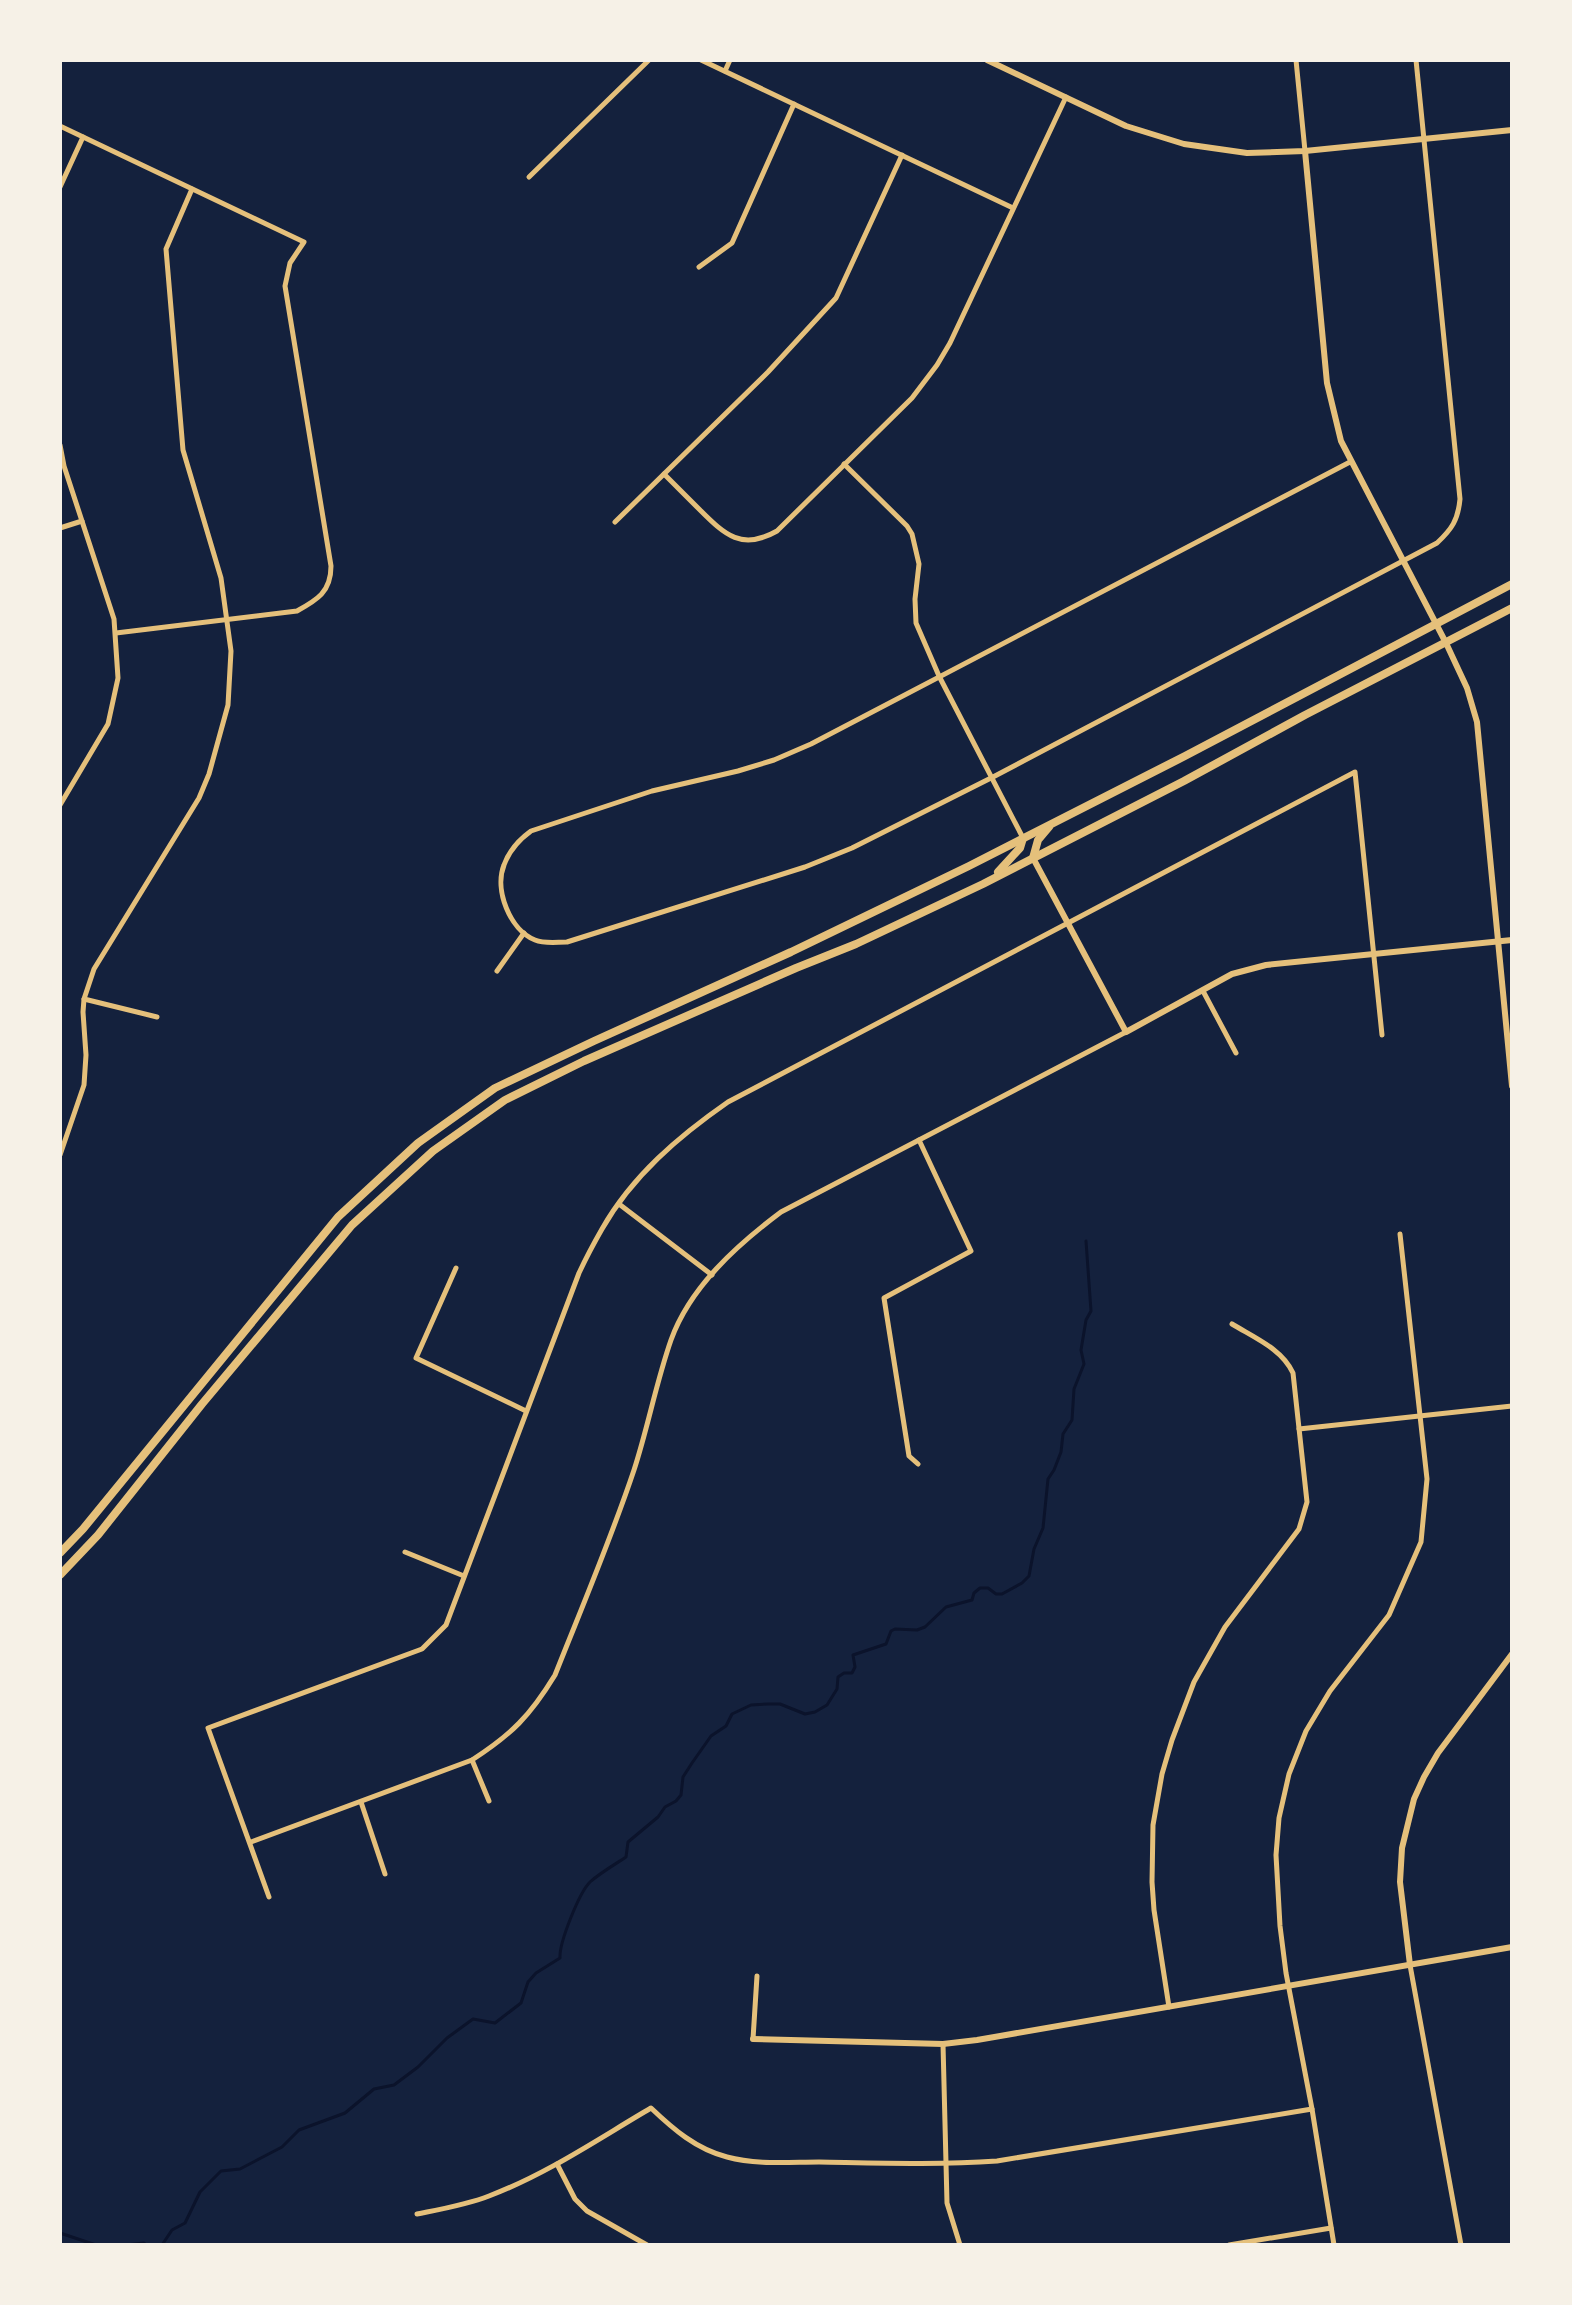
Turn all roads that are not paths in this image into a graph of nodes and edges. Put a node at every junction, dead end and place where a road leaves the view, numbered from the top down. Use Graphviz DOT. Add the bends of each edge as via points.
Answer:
graph roads {
  1 [pos="649,60"];
  2 [pos="701,60"];
  3 [pos="730,60"];
  4 [pos="987,60"];
  5 [pos="1296,60"];
  6 [pos="1416,60"];
  7 [pos="725,71"];
  8 [pos="1066,97"];
  9 [pos="794,104"];
  10 [pos="60,126"];
  11 [pos="1512,130"];
  12 [pos="83,137"];
  13 [pos="1423,138"];
  14 [pos="1305,151"];
  15 [pos="902,155"];
  16 [pos="529,177"];
  17 [pos="60,187"];
  18 [pos="192,189"];
  19 [pos="1013,208"];
  20 [pos="699,267"];
  21 [pos="60,445"];
  22 [pos="1350,462"];
  23 [pos="844,464"];
  24 [pos="664,474"];
  25 [pos="82,521"];
  26 [pos="615,522"];
  27 [pos="60,528"];
  28 [pos="1402,561"];
  29 [pos="1512,584"];
  30 [pos="1512,608"];
  31 [pos="227,620"];
  32 [pos="1436,624"];
  33 [pos="116,633"];
  34 [pos="1446,643"];
  35 [pos="939,676"];
  36 [pos="993,777"];
  37 [pos="60,805"];
  38 [pos="1053,823"];
  39 [pos="1023,838"];
  40 [pos="1033,858"];
  41 [pos="983,884"];
  42 [pos="1068,925"];
  43 [pos="524,933"];
  44 [pos="1512,940"];
  45 [pos="1498,942"];
  46 [pos="1374,953"];
  47 [pos="497,971"];
  48 [pos="1203,991"];
  49 [pos="84,999"];
  50 [pos="157,1017"];
  51 [pos="1126,1032"];
  52 [pos="1382,1035"];
  53 [pos="1236,1053"];
  54 [pos="1512,1086"];
  55 [pos="919,1140"];
  56 [pos="60,1155"];
  57 [pos="619,1204"];
  58 [pos="1400,1234"];
  59 [pos="456,1268"];
  60 [pos="712,1275"];
  61 [pos="1232,1324"];
  62 [pos="1512,1406"];
  63 [pos="526,1411"];
  64 [pos="1419,1416"];
  65 [pos="1299,1429"];
  66 [pos="918,1464"];
  67 [pos="405,1552"];
  68 [pos="60,1553"];
  69 [pos="60,1575"];
  70 [pos="464,1576"];
  71 [pos="1512,1654"];
  72 [pos="472,1760"];
  73 [pos="489,1801"];
  74 [pos="361,1802"];
  75 [pos="251,1842"];
  76 [pos="385,1874"];
  77 [pos="269,1897"];
  78 [pos="1512,1947"];
  79 [pos="1410,1965"];
  80 [pos="757,1976"];
  81 [pos="1288,1987"];
  82 [pos="1169,2007"];
  83 [pos="753,2039"];
  84 [pos="943,2044"];
  85 [pos="1312,2109"];
  86 [pos="557,2164"];
  87 [pos="945,2164"];
  88 [pos="417,2214"];
  89 [pos="1331,2228"];
  90 [pos="647,2245"];
  91 [pos="960,2245"];
  92 [pos="1229,2245"];
  93 [pos="1334,2245"];
  94 [pos="1461,2245"];
  1 -- 16 [label="street"];
  2 -- 7 [label="street"];
  3 -- 7 [label="street"];
  4 -- 8 [label="street"];
  5 -- 14 [label="street"];
  6 -- 13 [label="street"];
  7 -- 9 [label="street"];
  8 -- 14 [label="street" via="1126,126 1184,144 1247,153"];
  8 -- 19 [label="street"];
  9 -- 15 [label="street"];
  9 -- 20 [label="street" via="732,243"];
  10 -- 12 [label="street"];
  11 -- 13 [label="street"];
  12 -- 17 [label="street"];
  12 -- 18 [label="street"];
  13 -- 14 [label="street"];
  13 -- 28 [label="street" via="1460,499 1451,530"];
  14 -- 22 [label="street" via="1327,383"];
  15 -- 19 [label="street"];
  15 -- 24 [label="street" via="836,298"];
  18 -- 31 [label="street" via="166,249 167,265 183,450 221,578"];
  18 -- 31 [label="street" via="304,242 290,263 285,286 331,566 331,580 317,600 297,611"];
  19 -- 23 [label="street" via="937,365 912,398"];
  21 -- 25 [label="street"];
  22 -- 28 [label="street"];
  22 -- 35 [label="street"];
  23 -- 24 [label="street" via="777,531 753,540 721,531"];
  23 -- 35 [label="street" via="912,534 919,564 916,623"];
  24 -- 26 [label="street"];
  25 -- 27 [label="street"];
  25 -- 33 [label="street"];
  28 -- 32 [label="street"];
  28 -- 36 [label="street"];
  29 -- 32 [label="main road"];
  30 -- 34 [label="main road"];
  31 -- 33 [label="street"];
  31 -- 49 [label="street" via="228,705 209,774 94,969"];
  32 -- 34 [label="street"];
  32 -- 38 [label="main road"];
  33 -- 37 [label="street" via="118,678 108,724"];
  34 -- 40 [label="main road"];
  34 -- 45 [label="street" via="1477,722"];
  35 -- 36 [label="street"];
  35 -- 43 [label="street" via="774,760 652,791 531,831 511,853 501,879 506,910"];
  36 -- 39 [label="street"];
  36 -- 43 [label="street" via="805,867 567,942 544,942"];
  38 -- 39 [label="main road"];
  38 -- 40 [label="main road" via="1038,840"];
  39 -- 41 [label="main road" via="1016,855"];
  39 -- 68 [label="main road" via="495,1088 447,1121 338,1217"];
  40 -- 41 [label="main road"];
  40 -- 42 [label="street"];
  41 -- 69 [label="main road" via="584,1061 505,1100 455,1134 352,1225"];
  42 -- 46 [label="street" via="1355,772"];
  42 -- 51 [label="street"];
  42 -- 57 [label="street" via="728,1102 671,1146"];
  43 -- 47 [label="street"];
  44 -- 45 [label="street"];
  45 -- 46 [label="street"];
  45 -- 54 [label="street"];
  46 -- 48 [label="street" via="1266,965 1232,974"];
  46 -- 52 [label="street"];
  48 -- 51 [label="street"];
  48 -- 53 [label="street"];
  49 -- 50 [label="street"];
  49 -- 56 [label="street" via="84,1085"];
  51 -- 55 [label="street"];
  55 -- 60 [label="street" via="781,1212"];
  55 -- 66 [label="street" via="971,1251 884,1298 909,1456"];
  57 -- 60 [label="street"];
  57 -- 63 [label="street" via="579,1273"];
  58 -- 64 [label="street"];
  59 -- 63 [label="street" via="416,1358"];
  60 -- 72 [label="street" via="688,1305 672,1338 634,1469 555,1675 519,1725"];
  61 -- 65 [label="street" via="1277,1351 1289,1365"];
  62 -- 64 [label="street"];
  63 -- 70 [label="street"];
  64 -- 65 [label="street"];
  64 -- 81 [label="street" via="1427,1479 1421,1542 1389,1615 1330,1691 1289,1774 1276,1855"];
  65 -- 82 [label="street" via="1307,1502 1299,1529 1213,1648 1194,1682 1162,1774 1153,1825 1152,1882"];
  67 -- 70 [label="street"];
  70 -- 75 [label="street" via="446,1625 422,1649 208,1728"];
  71 -- 79 [label="street" via="1438,1753 1414,1799 1400,1882"];
  72 -- 73 [label="street"];
  72 -- 74 [label="street"];
  74 -- 75 [label="street"];
  74 -- 76 [label="street"];
  75 -- 77 [label="street"];
  78 -- 79 [label="street"];
  79 -- 81 [label="street"];
  79 -- 94 [label="street"];
  80 -- 83 [label="street"];
  81 -- 82 [label="street"];
  81 -- 85 [label="street"];
  82 -- 84 [label="street"];
  83 -- 84 [label="street"];
  84 -- 87 [label="street"];
  85 -- 87 [label="street" via="997,2161"];
  85 -- 89 [label="street"];
  86 -- 87 [label="street" via="651,2108 683,2136 740,2160"];
  86 -- 88 [label="street" via="487,2197"];
  86 -- 90 [label="street" via="587,2211"];
  87 -- 91 [label="street" via="947,2203"];
  89 -- 92 [label="street"];
  89 -- 93 [label="street"];
}
